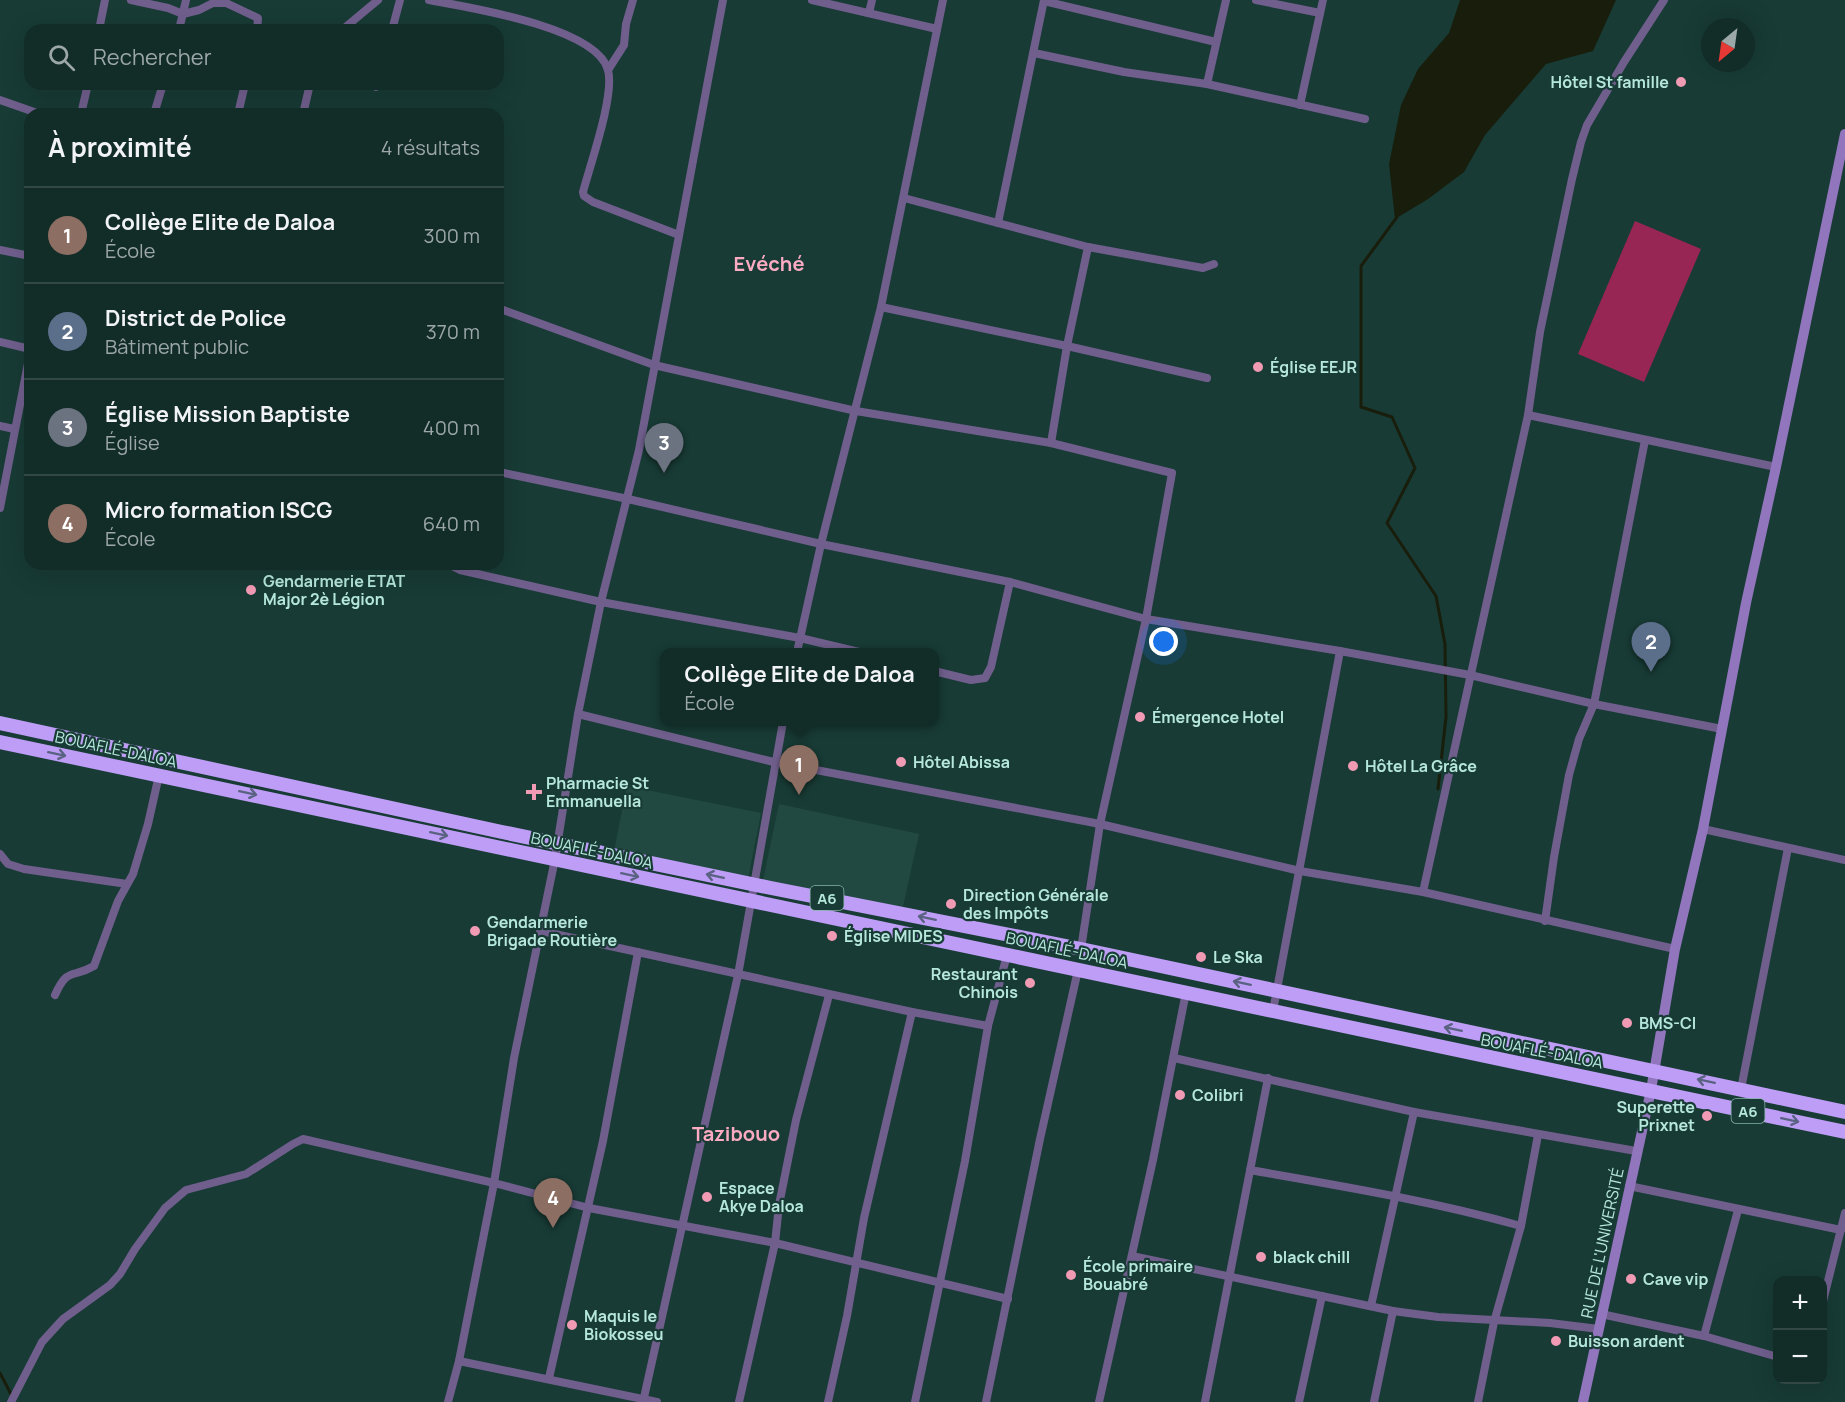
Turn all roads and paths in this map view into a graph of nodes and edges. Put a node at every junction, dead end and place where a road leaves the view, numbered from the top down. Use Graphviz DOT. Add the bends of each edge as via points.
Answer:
graph roads {
  1 [pos="105,0"];
  2 [pos="132,0"];
  3 [pos="186,0"];
  4 [pos="378,0"];
  5 [pos="400,0"];
  6 [pos="429,0"];
  7 [pos="633,0"];
  8 [pos="723,0"];
  9 [pos="812,0"];
  10 [pos="872,0"];
  11 [pos="943,0"];
  12 [pos="1044,0"];
  13 [pos="1226,0"];
  14 [pos="1256,0"];
  15 [pos="1323,0"];
  16 [pos="1664,0"];
  17 [pos="869,13"];
  18 [pos="1320,13"];
  19 [pos="183,14"];
  20 [pos="100,24"];
  21 [pos="180,24"];
  22 [pos="258,24"];
  23 [pos="349,24"];
  24 [pos="394,24"];
  25 [pos="937,29"];
  26 [pos="1216,42"];
  27 [pos="1034,53"];
  28 [pos="608,70"];
  29 [pos="1207,84"];
  30 [pos="87,90"];
  31 [pos="161,90"];
  32 [pos="244,90"];
  33 [pos="309,90"];
  34 [pos="0,100"];
  35 [pos="1300,105"];
  36 [pos="24,108"];
  37 [pos="82,108"];
  38 [pos="156,108"];
  39 [pos="239,108"];
  40 [pos="304,108"];
  41 [pos="1365,119"];
  42 [pos="1845,134"];
  43 [pos="904,198"];
  44 [pos="998,223"];
  45 [pos="679,235"];
  46 [pos="1088,247"];
  47 [pos="0,250"];
  48 [pos="24,255"];
  49 [pos="1214,264"];
  50 [pos="881,307"];
  51 [pos="504,311"];
  52 [pos="508,313"];
  53 [pos="504,315"];
  54 [pos="0,342"];
  55 [pos="1067,346"];
  56 [pos="24,349"];
  57 [pos="654,364"];
  58 [pos="1207,378"];
  59 [pos="24,382"];
  60 [pos="856,411"];
  61 [pos="1528,415"];
  62 [pos="0,426"];
  63 [pos="15,429"];
  64 [pos="1645,440"];
  65 [pos="1051,443"];
  66 [pos="1776,467"];
  67 [pos="504,473"];
  68 [pos="628,499"];
  69 [pos="0,508"];
  70 [pos="821,544"];
  71 [pos="460,570"];
  72 [pos="1010,582"];
  73 [pos="601,602"];
  74 [pos="1146,619"];
  75 [pos="800,638"];
  76 [pos="798,648"];
  77 [pos="842,648"];
  78 [pos="1340,651"];
  79 [pos="939,672"];
  80 [pos="1470,675"];
  81 [pos="1594,704"];
  82 [pos="578,714"];
  83 [pos="0,723"];
  84 [pos="782,726"];
  85 [pos="1722,729"];
  86 [pos="0,742"];
  87 [pos="774,762"];
  88 [pos="159,775"];
  89 [pos="1100,824"];
  90 [pos="1703,829"];
  91 [pos="558,843"];
  92 [pos="1788,848"];
  93 [pos="0,854"];
  94 [pos="555,859"];
  95 [pos="1845,860"];
  96 [pos="1300,871"];
  97 [pos="127,884"];
  98 [pos="753,884"];
  99 [pos="1423,892"];
  100 [pos="750,900"];
  101 [pos="1545,921"];
  102 [pos="541,931"];
  103 [pos="1081,949"];
  104 [pos="1676,949"];
  105 [pos="638,952"];
  106 [pos="1007,955"];
  107 [pos="1078,970"];
  108 [pos="738,975"];
  109 [pos="1277,990"];
  110 [pos="1186,992"];
  111 [pos="55,995"];
  112 [pos="829,995"];
  113 [pos="1273,1011"];
  114 [pos="912,1012"];
  115 [pos="988,1026"];
  116 [pos="1174,1058"];
  117 [pos="1654,1070"];
  118 [pos="1268,1078"];
  119 [pos="1741,1089"];
  120 [pos="1651,1090"];
  121 [pos="1414,1112"];
  122 [pos="1845,1112"];
  123 [pos="1845,1132"];
  124 [pos="1538,1135"];
  125 [pos="1636,1151"];
  126 [pos="1250,1170"];
  127 [pos="494,1183"];
  128 [pos="1629,1186"];
  129 [pos="1395,1196"];
  130 [pos="589,1208"];
  131 [pos="1738,1210"];
  132 [pos="1845,1213"];
  133 [pos="682,1226"];
  134 [pos="1521,1226"];
  135 [pos="1840,1230"];
  136 [pos="775,1243"];
  137 [pos="1132,1256"];
  138 [pos="857,1262"];
  139 [pos="1229,1278"];
  140 [pos="939,1282"];
  141 [pos="1827,1284"];
  142 [pos="1322,1296"];
  143 [pos="1008,1299"];
  144 [pos="1371,1306"];
  145 [pos="1393,1311"];
  146 [pos="1601,1314"];
  147 [pos="1494,1322"];
  148 [pos="1599,1329"];
  149 [pos="1704,1336"];
  150 [pos="1773,1356"];
  151 [pos="459,1361"];
  152 [pos="549,1378"];
  153 [pos="644,1401"];
  154 [pos="11,1402"];
  155 [pos="448,1402"];
  156 [pos="657,1402"];
  157 [pos="739,1402"];
  158 [pos="828,1402"];
  159 [pos="915,1402"];
  160 [pos="986,1402"];
  161 [pos="1099,1402"];
  162 [pos="1204,1402"];
  163 [pos="1299,1402"];
  164 [pos="1374,1402"];
  165 [pos="1478,1402"];
  166 [pos="1583,1402"];
  1 -- 20 [label="street"];
  2 -- 19 [label="street"];
  3 -- 19 [label="street"];
  4 -- 23 [label="street"];
  5 -- 24 [label="street"];
  6 -- 28 [label="street" via="507,15 568,36 590,48"];
  7 -- 28 [label="street" via="624,45"];
  8 -- 45 [label="street"];
  9 -- 17 [label="street"];
  10 -- 17 [label="street"];
  11 -- 25 [label="street"];
  12 -- 26 [label="street"];
  12 -- 27 [label="street"];
  13 -- 26 [label="street"];
  14 -- 18 [label="street"];
  15 -- 18 [label="street"];
  16 -- 61 [label="street" via="1587,125 1540,332"];
  17 -- 25 [label="street"];
  18 -- 35 [label="street"];
  19 -- 21 [label="street"];
  19 -- 22 [label="street" via="213,3 226,3 258,18"];
  25 -- 43 [label="street"];
  26 -- 29 [label="street"];
  27 -- 29 [label="street"];
  27 -- 44 [label="street"];
  28 -- 45 [label="street" via="606,106 584,196"];
  29 -- 35 [label="street"];
  30 -- 37 [label="street"];
  31 -- 38 [label="street"];
  32 -- 39 [label="street"];
  33 -- 40 [label="street"];
  34 -- 36 [label="street"];
  35 -- 41 [label="street"];
  42 -- 66 [label="street, RUE DE L'UNIVERSITÉ"];
  43 -- 44 [label="street"];
  43 -- 50 [label="street"];
  44 -- 46 [label="street"];
  45 -- 57 [label="street"];
  46 -- 49 [label="street" via="1203,267"];
  46 -- 55 [label="street"];
  47 -- 48 [label="street"];
  50 -- 55 [label="street"];
  50 -- 60 [label="street"];
  51 -- 52 [label="street"];
  52 -- 53 [label="street"];
  52 -- 57 [label="street"];
  54 -- 56 [label="street"];
  55 -- 58 [label="street"];
  55 -- 65 [label="street"];
  57 -- 60 [label="street"];
  57 -- 68 [label="street"];
  59 -- 63 [label="street"];
  60 -- 65 [label="street"];
  60 -- 70 [label="street"];
  61 -- 64 [label="street"];
  61 -- 80 [label="street"];
  62 -- 63 [label="street"];
  63 -- 69 [label="street"];
  64 -- 66 [label="street"];
  64 -- 81 [label="street"];
  65 -- 74 [label="street" via="1172,473"];
  66 -- 85 [label="street, RUE DE L'UNIVERSITÉ"];
  67 -- 68 [label="street"];
  68 -- 70 [label="street"];
  68 -- 73 [label="street"];
  70 -- 72 [label="street"];
  70 -- 75 [label="street"];
  71 -- 73 [label="street"];
  72 -- 74 [label="street"];
  72 -- 79 [label="street" via="991,667 985,678 971,680"];
  73 -- 75 [label="street"];
  73 -- 82 [label="street"];
  74 -- 78 [label="street"];
  74 -- 89 [label="street"];
  75 -- 76 [label="street"];
  75 -- 77 [label="street"];
  78 -- 80 [label="street"];
  78 -- 96 [label="street"];
  80 -- 81 [label="street"];
  80 -- 99 [label="street"];
  81 -- 85 [label="street"];
  81 -- 101 [label="street" via="1569,775"];
  82 -- 87 [label="street"];
  82 -- 91 [label="street"];
  83 -- 91 [label="highway, BOUAFLÉ-DALOA / A6"];
  84 -- 87 [label="street"];
  85 -- 90 [label="street, RUE DE L'UNIVERSITÉ"];
  86 -- 88 [label="highway, BOUAFLÉ-DALOA / A6, one-way"];
  87 -- 89 [label="street"];
  87 -- 98 [label="street"];
  88 -- 94 [label="highway, BOUAFLÉ-DALOA / A6, one-way"];
  88 -- 97 [label="street" via="148,824"];
  89 -- 96 [label="street"];
  89 -- 103 [label="street"];
  90 -- 92 [label="street"];
  90 -- 104 [label="street, RUE DE L'UNIVERSITÉ"];
  91 -- 94 [label="street"];
  98 -- 91 [label="highway, BOUAFLÉ-DALOA / A6, one-way"];
  92 -- 95 [label="street"];
  92 -- 119 [label="street"];
  93 -- 97 [label="street" via="8,864 24,868"];
  94 -- 100 [label="highway, BOUAFLÉ-DALOA / A6, one-way"];
  94 -- 102 [label="street"];
  96 -- 99 [label="street"];
  96 -- 109 [label="street"];
  97 -- 111 [label="street" via="94,966 62,980"];
  98 -- 100 [label="street"];
  103 -- 98 [label="highway, BOUAFLÉ-DALOA / A6, one-way"];
  99 -- 101 [label="street"];
  100 -- 106 [label="highway, BOUAFLÉ-DALOA / A6"];
  100 -- 108 [label="street"];
  101 -- 104 [label="street"];
  102 -- 105 [label="street"];
  102 -- 127 [label="street" via="514,1058"];
  109 -- 103 [label="highway, BOUAFLÉ-DALOA / A6, one-way"];
  104 -- 117 [label="street, RUE DE L'UNIVERSITÉ"];
  105 -- 108 [label="street"];
  105 -- 130 [label="street"];
  106 -- 107 [label="highway, BOUAFLÉ-DALOA / A6"];
  106 -- 115 [label="street"];
  107 -- 110 [label="highway, BOUAFLÉ-DALOA / A6"];
  107 -- 143 [label="street"];
  108 -- 112 [label="street"];
  108 -- 133 [label="street"];
  109 -- 113 [label="street"];
  117 -- 109 [label="highway, BOUAFLÉ-DALOA / A6, one-way"];
  110 -- 113 [label="highway, BOUAFLÉ-DALOA / A6"];
  110 -- 116 [label="street"];
  112 -- 114 [label="street"];
  112 -- 136 [label="street" via="796,1120"];
  113 -- 120 [label="highway, BOUAFLÉ-DALOA / A6"];
  114 -- 115 [label="street"];
  114 -- 138 [label="street" via="870,1187"];
  115 -- 140 [label="street"];
  116 -- 118 [label="street"];
  116 -- 137 [label="street"];
  119 -- 117 [label="highway, BOUAFLÉ-DALOA / A6, one-way"];
  117 -- 120 [label="street, RUE DE L'UNIVERSITÉ"];
  118 -- 121 [label="street"];
  118 -- 126 [label="street"];
  119 -- 122 [label="highway, BOUAFLÉ-DALOA / A6"];
  120 -- 123 [label="highway, BOUAFLÉ-DALOA / A6, one-way"];
  120 -- 125 [label="street, RUE DE L'UNIVERSITÉ"];
  121 -- 124 [label="street"];
  121 -- 129 [label="street"];
  124 -- 125 [label="street"];
  124 -- 134 [label="street"];
  125 -- 128 [label="street, RUE DE L'UNIVERSITÉ"];
  126 -- 129 [label="street"];
  126 -- 139 [label="street"];
  127 -- 130 [label="street"];
  127 -- 151 [label="street"];
  127 -- 154 [label="street" via="303,1139 246,1174 186,1190 165,1208 110,1285 63,1319 42,1342"];
  128 -- 131 [label="street"];
  128 -- 146 [label="street, RUE DE L'UNIVERSITÉ"];
  129 -- 134 [label="street"];
  129 -- 144 [label="street"];
  130 -- 133 [label="street"];
  130 -- 152 [label="street"];
  131 -- 135 [label="street"];
  131 -- 149 [label="street"];
  132 -- 135 [label="street"];
  133 -- 136 [label="street"];
  133 -- 153 [label="street"];
  134 -- 147 [label="street"];
  135 -- 141 [label="street"];
  136 -- 138 [label="street"];
  136 -- 157 [label="street"];
  137 -- 139 [label="street"];
  137 -- 161 [label="street"];
  138 -- 140 [label="street"];
  138 -- 158 [label="street"];
  139 -- 142 [label="street"];
  139 -- 162 [label="street"];
  140 -- 143 [label="street"];
  140 -- 159 [label="street"];
  142 -- 144 [label="street"];
  142 -- 163 [label="street"];
  143 -- 160 [label="street"];
  144 -- 145 [label="street"];
  145 -- 147 [label="street"];
  145 -- 164 [label="street"];
  146 -- 148 [label="street, RUE DE L'UNIVERSITÉ"];
  146 -- 149 [label="street"];
  147 -- 148 [label="street"];
  147 -- 165 [label="street"];
  148 -- 166 [label="street, RUE DE L'UNIVERSITÉ"];
  149 -- 150 [label="street"];
  151 -- 152 [label="street"];
  151 -- 155 [label="street"];
  152 -- 153 [label="street"];
  153 -- 156 [label="street"];
}
